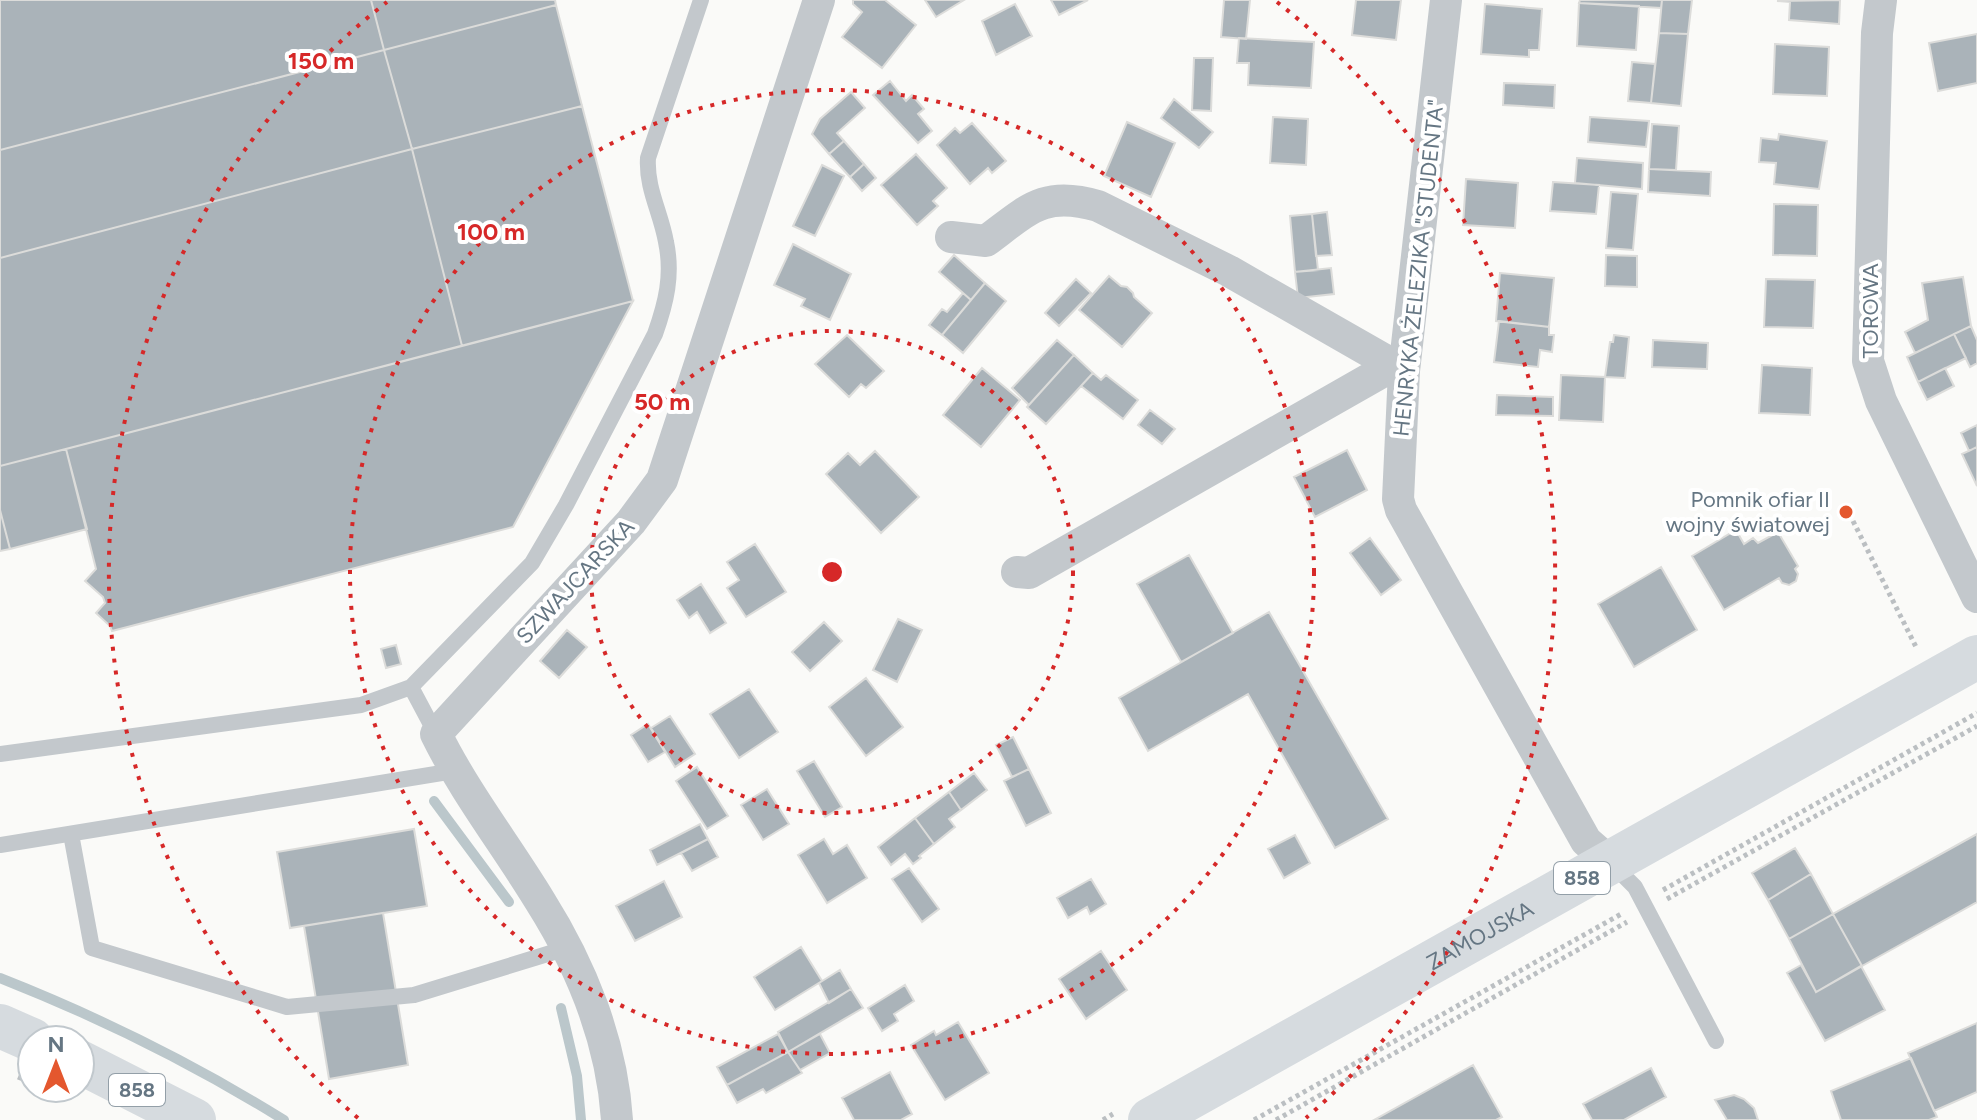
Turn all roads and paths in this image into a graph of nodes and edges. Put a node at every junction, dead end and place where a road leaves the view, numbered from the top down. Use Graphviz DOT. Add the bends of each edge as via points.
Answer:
graph roads {
  1 [pos="701,0"];
  2 [pos="819,0"];
  3 [pos="1446,0"];
  4 [pos="1881,0"];
  5 [pos="951,237"];
  6 [pos="1399,368"];
  7 [pos="1853,521"];
  8 [pos="1017,572"];
  9 [pos="1977,597"];
  10 [pos="1977,657"];
  11 [pos="1922,658"];
  12 [pos="411,687"];
  13 [pos="1977,713"];
  14 [pos="436,734"];
  15 [pos="0,754"];
  16 [pos="454,771"];
  17 [pos="71,834"];
  18 [pos="0,845"];
  19 [pos="1610,862"];
  20 [pos="1643,902"];
  21 [pos="567,948"];
  22 [pos="1716,1041"];
  23 [pos="96,1070"];
  24 [pos="1194,1110"];
  25 [pos="194,1120"];
  26 [pos="617,1120"];
  27 [pos="1150,1120"];
  28 [pos="1254,1120"];
  1 -- 12 [label="lane" via="648,158 648,182 670,271 655,334 532,563"];
  2 -- 14 [label="street, SZWAJCARSKA" via="662,480 631,522"];
  3 -- 6 [label="street, HENRYKA ŻELEZIKA \"STUDENTA\""];
  4 -- 9 [label="street, TOROWA" via="1868,361 1881,401"];
  5 -- 6 [label="street" via="986,241 1039,205 1075,199 1229,271"];
  6 -- 8 [label="street" via="1029,573"];
  6 -- 19 [label="street, HENRYKA ŻELEZIKA \"STUDENTA\"" via="1401,510 1586,841"];
  7 -- 11 [label="path"];
  10 -- 19 [label="main road, ZAMOJSKA / 858"];
  12 -- 14 [label="lane"];
  12 -- 15 [label="lane" via="361,705"];
  13 -- 20 [label="path"];
  14 -- 16 [label="street"];
  16 -- 17 [label="lane"];
  16 -- 21 [label="street"];
  17 -- 18 [label="lane"];
  17 -- 21 [label="lane" via="92,948 287,1007 414,995"];
  19 -- 20 [label="lane"];
  19 -- 24 [label="main road, ZAMOJSKA / 858"];
  20 -- 22 [label="lane"];
  20 -- 28 [label="path"];
  21 -- 26 [label="street" via="603,1041"];
  23 -- 25 [label="main road, 858"];
  24 -- 27 [label="main road, ZAMOJSKA / 858"];
}
